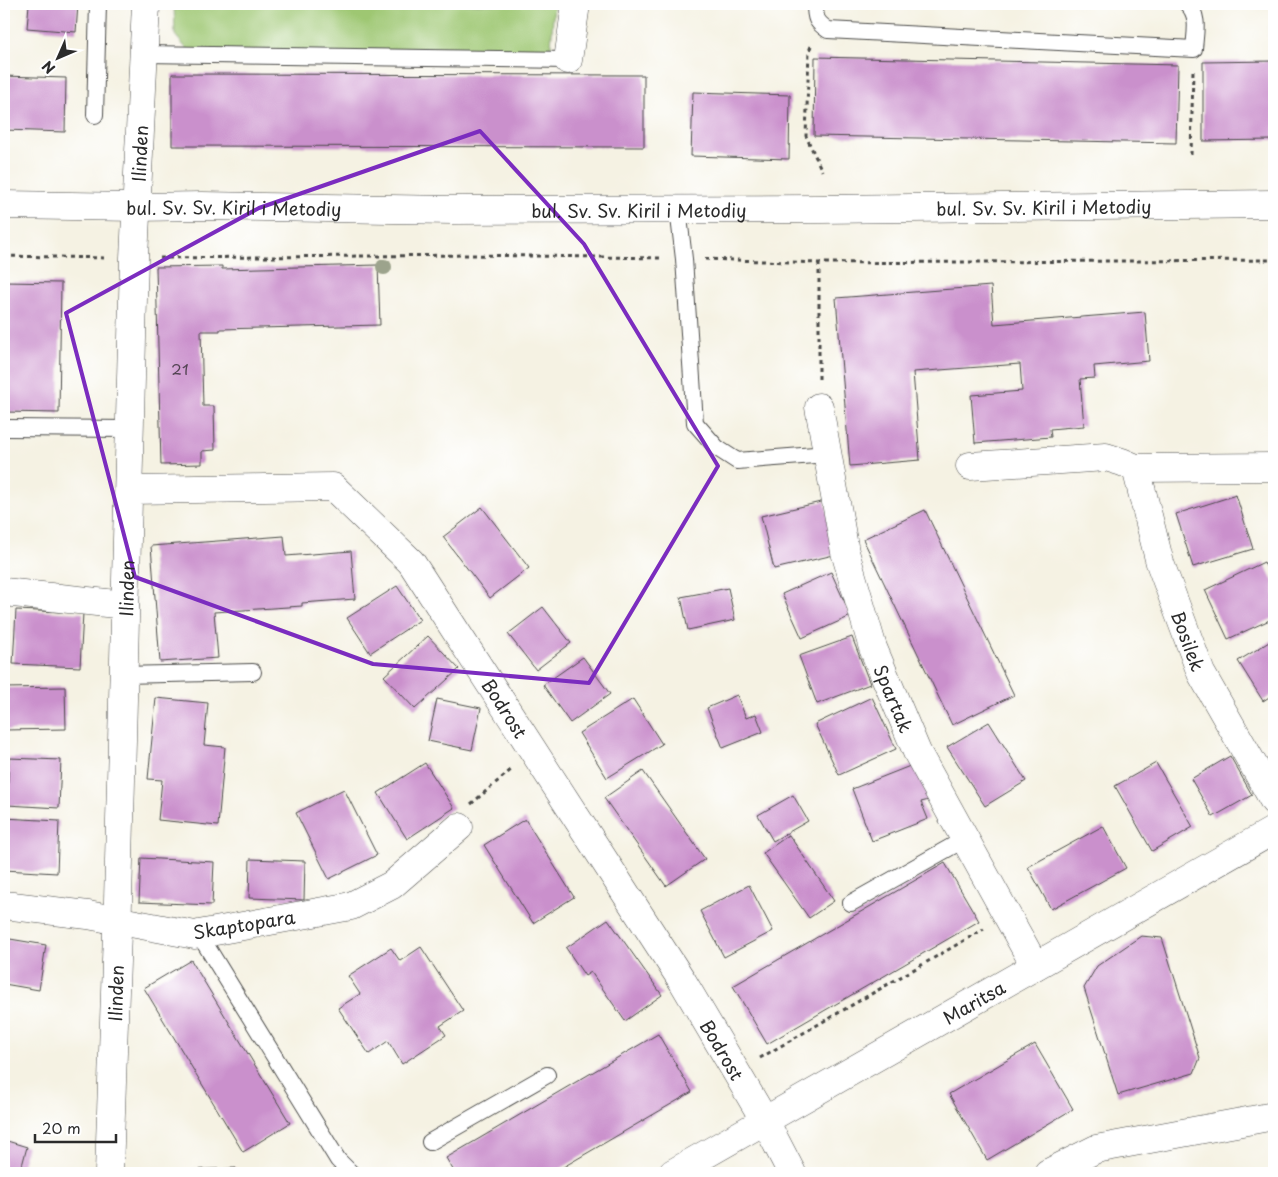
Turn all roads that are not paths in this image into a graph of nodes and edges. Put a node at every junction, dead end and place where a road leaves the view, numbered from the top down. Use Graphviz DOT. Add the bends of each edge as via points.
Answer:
graph roads {
  1 [pos="98,4"];
  2 [pos="146,4"];
  3 [pos="576,4"];
  4 [pos="815,4"];
  5 [pos="1187,4"];
  6 [pos="144,54"];
  7 [pos="568,60"];
  8 [pos="95,115"];
  9 [pos="1274,204"];
  10 [pos="4,205"];
  11 [pos="137,207"];
  12 [pos="678,209"];
  13 [pos="820,407"];
  14 [pos="4,428"];
  15 [pos="131,430"];
  16 [pos="828,454"];
  17 [pos="970,466"];
  18 [pos="1274,467"];
  19 [pos="1136,468"];
  20 [pos="129,490"];
  21 [pos="4,592"];
  22 [pos="125,605"];
  23 [pos="252,672"];
  24 [pos="123,675"];
  25 [pos="1274,801"];
  26 [pos="465,816"];
  27 [pos="1274,830"];
  28 [pos="965,839"];
  29 [pos="851,903"];
  30 [pos="4,905"];
  31 [pos="118,920"];
  32 [pos="199,934"];
  33 [pos="1035,966"];
  34 [pos="547,1075"];
  35 [pos="1274,1116"];
  36 [pos="765,1121"];
  37 [pos="430,1142"];
  38 [pos="109,1173"];
  39 [pos="351,1173"];
  40 [pos="673,1173"];
  41 [pos="792,1173"];
  42 [pos="1048,1173"];
  1 -- 8 [label="lane"];
  2 -- 6 [label="street, Ilinden"];
  3 -- 7 [label="street"];
  4 -- 5 [label="lane" via="819,24 828,30 1194,49 1196,20"];
  6 -- 7 [label="lane"];
  6 -- 11 [label="street, Ilinden"];
  9 -- 12 [label="street, bul. Sv. Sv. Kiril i Metodiy"];
  10 -- 11 [label="street, bul. Sv. Sv. Kiril i Metodiy"];
  11 -- 12 [label="street, bul. Sv. Sv. Kiril i Metodiy"];
  11 -- 15 [label="street, Ilinden"];
  12 -- 16 [label="lane" via="695,423 717,448 737,461"];
  13 -- 16 [label="street, Spartak"];
  14 -- 15 [label="lane"];
  15 -- 20 [label="street, Ilinden"];
  16 -- 28 [label="street, Spartak" via="845,552 873,648 917,752"];
  17 -- 19 [label="street" via="1106,457"];
  18 -- 19 [label="street"];
  19 -- 25 [label="street, Bosilek" via="1160,563 1201,673"];
  20 -- 22 [label="street, Ilinden"];
  20 -- 36 [label="street, Bodrost" via="333,487 411,562 683,982"];
  21 -- 22 [label="street"];
  22 -- 24 [label="street, Ilinden"];
  23 -- 24 [label="lane"];
  24 -- 31 [label="street, Ilinden"];
  26 -- 32 [label="street, Skaptopara" via="392,885 351,906"];
  27 -- 33 [label="street, Maritsa"];
  28 -- 29 [label="lane"];
  28 -- 33 [label="street, Spartak"];
  30 -- 31 [label="street, Skaptopara"];
  31 -- 32 [label="street, Skaptopara"];
  31 -- 38 [label="street, Ilinden"];
  32 -- 39 [label="lane" via="338,1160"];
  33 -- 36 [label="street, Maritsa"];
  34 -- 37 [label="lane"];
  35 -- 42 [label="street" via="1096,1149"];
  36 -- 40 [label="street, Maritsa"];
  36 -- 41 [label="street, Bodrost"];
}
